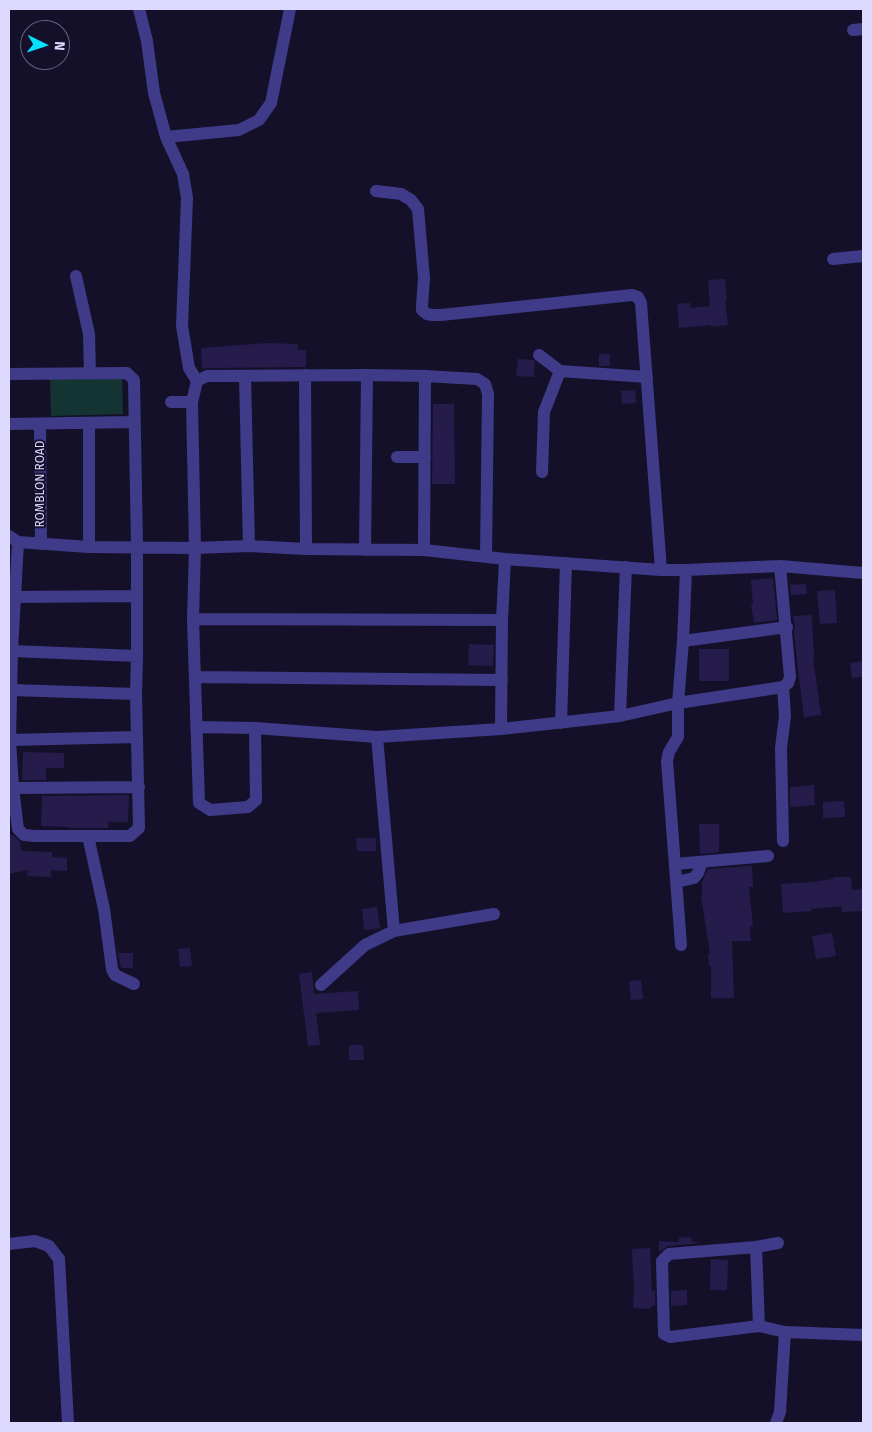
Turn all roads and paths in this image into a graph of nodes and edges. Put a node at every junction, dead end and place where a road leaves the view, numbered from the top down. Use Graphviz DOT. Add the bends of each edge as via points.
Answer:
graph roads {
  1 [pos="139,9"];
  2 [pos="290,9"];
  3 [pos="166,137"];
  4 [pos="376,191"];
  5 [pos="863,256"];
  6 [pos="833,259"];
  7 [pos="76,276"];
  8 [pos="539,356"];
  9 [pos="560,371"];
  10 [pos="90,373"];
  11 [pos="9,374"];
  12 [pos="367,375"];
  13 [pos="305,376"];
  14 [pos="425,376"];
  15 [pos="244,377"];
  16 [pos="647,377"];
  17 [pos="197,381"];
  18 [pos="171,402"];
  19 [pos="192,402"];
  20 [pos="134,422"];
  21 [pos="89,423"];
  22 [pos="9,424"];
  23 [pos="40,424"];
  24 [pos="396,456"];
  25 [pos="425,457"];
  26 [pos="542,472"];
  27 [pos="13,539"];
  28 [pos="41,544"];
  29 [pos="137,546"];
  30 [pos="249,546"];
  31 [pos="89,547"];
  32 [pos="195,548"];
  33 [pos="306,549"];
  34 [pos="365,550"];
  35 [pos="424,550"];
  36 [pos="486,556"];
  37 [pos="506,559"];
  38 [pos="566,563"];
  39 [pos="780,566"];
  40 [pos="626,567"];
  41 [pos="660,570"];
  42 [pos="686,570"];
  43 [pos="863,573"];
  44 [pos="137,596"];
  45 [pos="15,597"];
  46 [pos="192,619"];
  47 [pos="502,620"];
  48 [pos="787,626"];
  49 [pos="683,641"];
  50 [pos="12,651"];
  51 [pos="137,656"];
  52 [pos="195,677"];
  53 [pos="502,680"];
  54 [pos="783,688"];
  55 [pos="11,690"];
  56 [pos="136,694"];
  57 [pos="678,703"];
  58 [pos="620,716"];
  59 [pos="561,723"];
  60 [pos="196,727"];
  61 [pos="255,728"];
  62 [pos="501,729"];
  63 [pos="377,736"];
  64 [pos="137,737"];
  65 [pos="10,740"];
  66 [pos="139,787"];
  67 [pos="13,788"];
  68 [pos="88,836"];
  69 [pos="784,841"];
  70 [pos="768,856"];
  71 [pos="702,862"];
  72 [pos="675,864"];
  73 [pos="676,882"];
  74 [pos="494,914"];
  75 [pos="394,931"];
  76 [pos="681,945"];
  77 [pos="134,984"];
  78 [pos="321,985"];
  79 [pos="778,1243"];
  80 [pos="9,1244"];
  81 [pos="756,1247"];
  82 [pos="759,1326"];
  83 [pos="785,1332"];
  84 [pos="863,1335"];
  85 [pos="68,1423"];
  86 [pos="776,1423"];
  1 -- 3 [label="street" via="154,93"];
  2 -- 3 [label="street" via="271,103 259,120 239,130"];
  3 -- 17 [label="street" via="183,174 187,198 182,326 189,368"];
  4 -- 16 [label="street" via="401,194 418,209 424,278 422,310 427,314 632,295 641,303"];
  5 -- 6 [label="street"];
  7 -- 10 [label="street" via="89,334"];
  8 -- 9 [label="street"];
  9 -- 16 [label="street"];
  9 -- 26 [label="street" via="544,412"];
  10 -- 11 [label="street"];
  10 -- 20 [label="street" via="127,373 134,380"];
  12 -- 13 [label="street"];
  12 -- 14 [label="street"];
  12 -- 34 [label="street"];
  13 -- 15 [label="street"];
  13 -- 33 [label="street"];
  14 -- 25 [label="street"];
  14 -- 36 [label="street" via="477,379 485,384 488,394"];
  15 -- 17 [label="street" via="207,376"];
  15 -- 30 [label="street"];
  16 -- 41 [label="street"];
  17 -- 19 [label="street"];
  18 -- 19 [label="street"];
  19 -- 32 [label="street"];
  20 -- 21 [label="street"];
  20 -- 29 [label="street"];
  21 -- 23 [label="street"];
  21 -- 31 [label="street"];
  22 -- 23 [label="street"];
  23 -- 28 [label="street, ROMBLON ROAD"];
  24 -- 25 [label="street"];
  25 -- 35 [label="street"];
  27 -- 28 [label="street"];
  27 -- 45 [label="street"];
  28 -- 31 [label="street"];
  29 -- 31 [label="street"];
  29 -- 32 [label="street"];
  29 -- 44 [label="street"];
  30 -- 32 [label="street"];
  30 -- 33 [label="street"];
  32 -- 46 [label="street"];
  33 -- 34 [label="street"];
  34 -- 35 [label="street"];
  35 -- 36 [label="street"];
  36 -- 37 [label="street"];
  37 -- 38 [label="street"];
  37 -- 47 [label="street"];
  38 -- 40 [label="street"];
  38 -- 59 [label="street"];
  39 -- 42 [label="street"];
  39 -- 43 [label="street"];
  39 -- 48 [label="street"];
  40 -- 41 [label="street"];
  40 -- 58 [label="street"];
  41 -- 42 [label="street"];
  42 -- 49 [label="street"];
  44 -- 45 [label="street"];
  44 -- 51 [label="street"];
  45 -- 50 [label="street"];
  46 -- 47 [label="street"];
  46 -- 52 [label="street"];
  47 -- 53 [label="street"];
  48 -- 49 [label="street"];
  48 -- 54 [label="street" via="790,677"];
  49 -- 57 [label="street"];
  50 -- 51 [label="street"];
  50 -- 55 [label="street"];
  51 -- 56 [label="street"];
  52 -- 53 [label="street"];
  52 -- 60 [label="street"];
  53 -- 62 [label="street"];
  54 -- 57 [label="street"];
  54 -- 69 [label="street" via="786,716 781,748"];
  55 -- 56 [label="street"];
  55 -- 65 [label="street"];
  56 -- 64 [label="street"];
  57 -- 58 [label="street"];
  57 -- 72 [label="street" via="678,737 666,761"];
  58 -- 59 [label="street"];
  59 -- 62 [label="street"];
  60 -- 61 [label="street"];
  60 -- 61 [label="street" via="199,802 210,810 248,807 256,800"];
  61 -- 63 [label="street"];
  62 -- 63 [label="street"];
  63 -- 75 [label="street"];
  64 -- 65 [label="street"];
  64 -- 66 [label="street"];
  65 -- 67 [label="street"];
  66 -- 67 [label="street"];
  66 -- 68 [label="street" via="139,828 130,836"];
  67 -- 68 [label="street" via="18,829 24,835"];
  68 -- 77 [label="street" via="104,909 112,969 116,975"];
  70 -- 71 [label="street"];
  71 -- 72 [label="street"];
  71 -- 73 [label="street" via="694,878"];
  72 -- 73 [label="street"];
  73 -- 76 [label="street"];
  74 -- 75 [label="street"];
  75 -- 78 [label="street" via="365,945"];
  79 -- 81 [label="street"];
  80 -- 85 [label="street" via="35,1242 49,1246 60,1259"];
  81 -- 82 [label="street"];
  81 -- 82 [label="street" via="669,1254 662,1261 664,1334 670,1337"];
  82 -- 83 [label="street"];
  83 -- 84 [label="street"];
  83 -- 86 [label="street" via="780,1412"];
}
